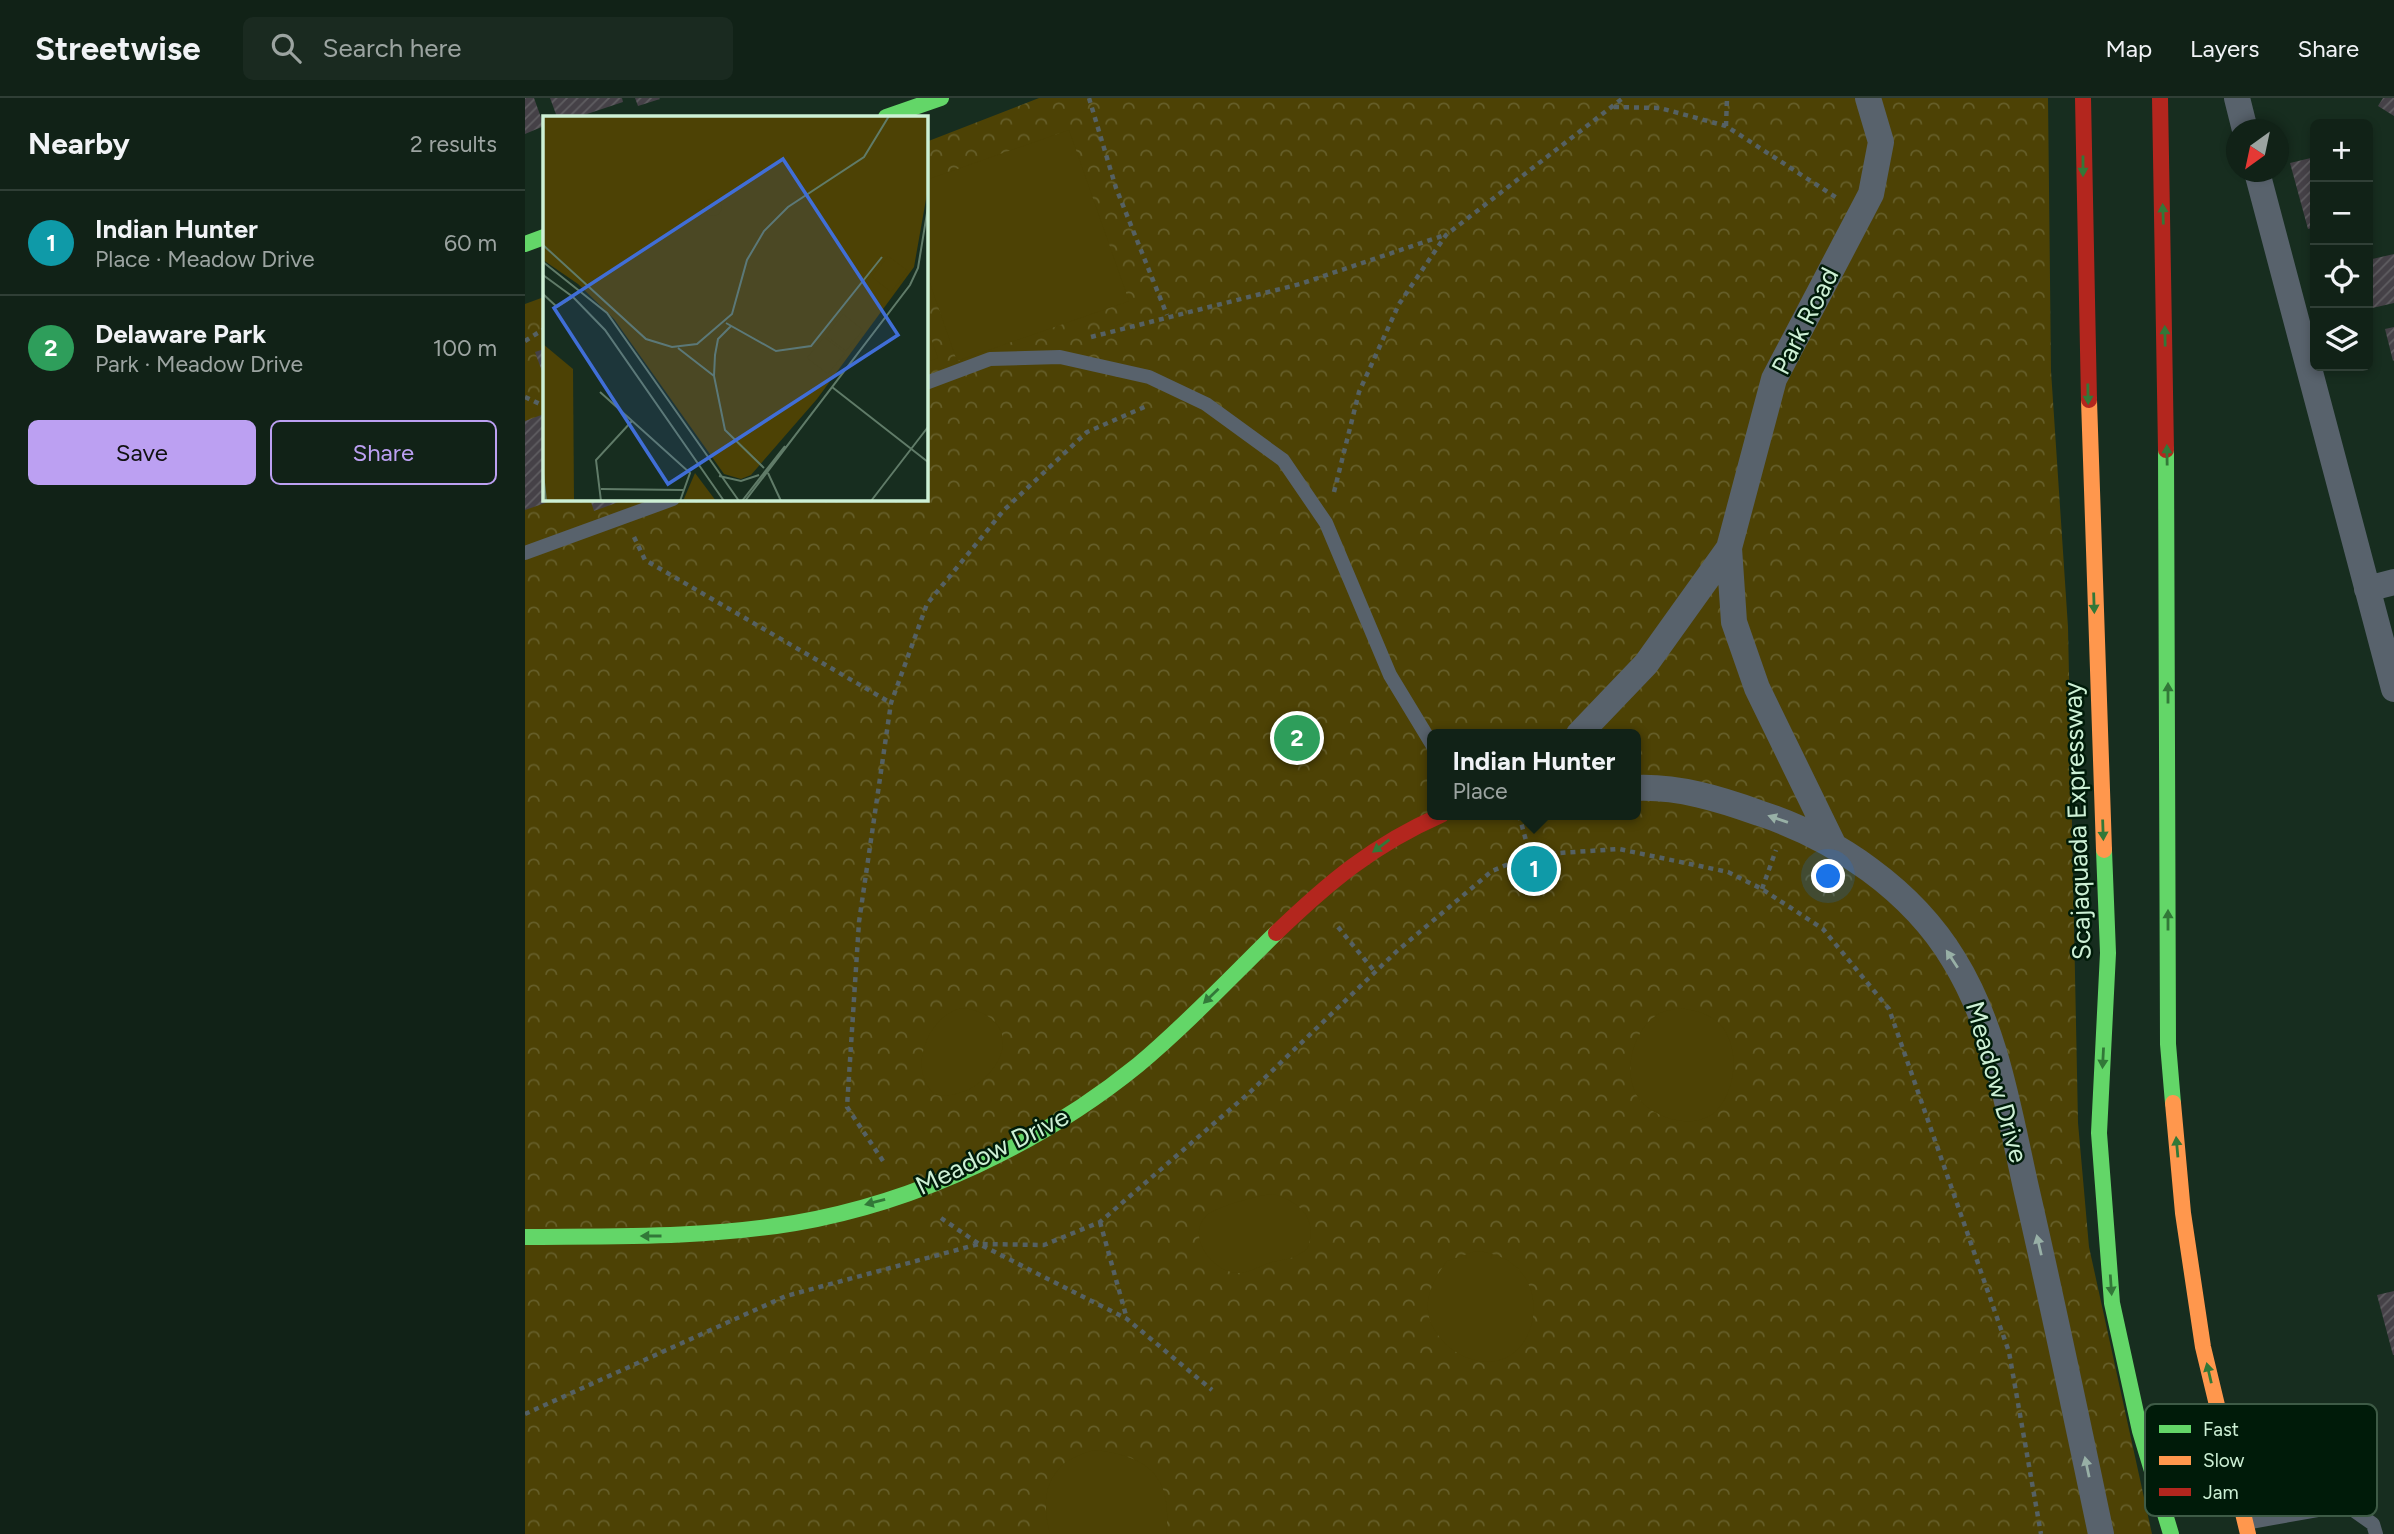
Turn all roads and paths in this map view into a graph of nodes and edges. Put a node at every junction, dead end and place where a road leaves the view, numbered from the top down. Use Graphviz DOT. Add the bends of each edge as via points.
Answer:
graph roads {
  1 [pos="941,98"];
  2 [pos="1089,98"];
  3 [pos="1623,98"];
  4 [pos="1727,98"];
  5 [pos="1868,98"];
  6 [pos="2083,98"];
  7 [pos="2160,98"];
  8 [pos="2237,98"];
  9 [pos="1613,107"];
  10 [pos="889,116"];
  11 [pos="2242,119"];
  12 [pos="1726,126"];
  13 [pos="2260,182"];
  14 [pos="1861,214"];
  15 [pos="1446,235"];
  16 [pos="543,237"];
  17 [pos="525,244"];
  18 [pos="1167,315"];
  19 [pos="543,330"];
  20 [pos="1090,337"];
  21 [pos="525,341"];
  22 [pos="927,383"];
  23 [pos="1179,391"];
  24 [pos="525,397"];
  25 [pos="542,405"];
  26 [pos="670,500"];
  27 [pos="1326,523"];
  28 [pos="634,537"];
  29 [pos="1729,548"];
  30 [pos="525,553"];
  31 [pos="2394,582"];
  32 [pos="2367,589"];
  33 [pos="2394,689"];
  34 [pos="891,704"];
  35 [pos="1584,729"];
  36 [pos="1427,736"];
  37 [pos="1641,789"];
  38 [pos="1430,820"];
  39 [pos="1520,820"];
  40 [pos="1787,822"];
  41 [pos="1833,844"];
  42 [pos="1530,855"];
  43 [pos="1762,888"];
  44 [pos="1313,898"];
  45 [pos="1375,972"];
  46 [pos="906,1194"];
  47 [pos="1101,1222"];
  48 [pos="525,1237"];
  49 [pos="979,1244"];
  50 [pos="1127,1319"];
  51 [pos="1212,1390"];
  52 [pos="2217,1404"];
  53 [pos="525,1414"];
  54 [pos="2145,1448"];
  55 [pos="2166,1516"];
  56 [pos="2298,1516"];
  57 [pos="2362,1516"];
  58 [pos="2246,1528"];
  59 [pos="2041,1534"];
  60 [pos="2101,1534"];
  61 [pos="2171,1534"];
  62 [pos="2376,1534"];
  1 -- 10 [label="main road"];
  2 -- 18 [label="path" via="1116,188"];
  3 -- 9 [label="path"];
  4 -- 12 [label="path"];
  5 -- 14 [label="street, Park Road" via="1881,142 1871,194"];
  6 -- 54 [label="main road, Scajaquada Expressway, one-way" via="2091,535 2108,953 2099,1133 2112,1303"];
  52 -- 7 [label="main road, one-way" via="2183,1213 2168,1044 2167,508"];
  8 -- 11 [label="street"];
  9 -- 12 [label="path" via="1660,108"];
  9 -- 15 [label="path"];
  12 -- 14 [label="path"];
  13 -- 32 [label="street"];
  14 -- 29 [label="street, Park Road" via="1774,379"];
  15 -- 18 [label="path" via="1300,284"];
  15 -- 27 [label="path" via="1399,304 1359,392"];
  16 -- 17 [label="main road"];
  18 -- 20 [label="path"];
  19 -- 21 [label="path"];
  22 -- 23 [label="lane" via="990,359 1059,357 1149,377"];
  23 -- 27 [label="lane" via="1206,404 1283,460"];
  23 -- 34 [label="path" via="1087,432 1004,510 927,604"];
  24 -- 25 [label="path"];
  26 -- 30 [label="lane"];
  27 -- 36 [label="lane" via="1390,675"];
  28 -- 34 [label="path" via="645,560"];
  29 -- 35 [label="street, Park Road" via="1646,664"];
  29 -- 41 [label="street, Park Road" via="1734,622 1757,688"];
  31 -- 32 [label="street"];
  32 -- 33 [label="street"];
  34 -- 46 [label="path" via="859,922 847,1107"];
  40 -- 37 [label="street, Meadow Drive, one-way" via="1710,796"];
  38 -- 44 [label="main road, Meadow Drive, one-way" via="1395,836"];
  39 -- 42 [label="path"];
  40 -- 41 [label="street, Meadow Drive"];
  40 -- 43 [label="path"];
  60 -- 41 [label="street, Meadow Drive, one-way" via="2004,1090 1982,1012 1954,958 1913,907"];
  42 -- 43 [label="path" via="1619,849 1728,872"];
  42 -- 45 [label="path" via="1492,871"];
  43 -- 59 [label="path" via="1823,929 1889,1009 2009,1352"];
  44 -- 45 [label="path"];
  44 -- 46 [label="main road, Meadow Drive, one-way" via="1114,1086 1040,1133"];
  45 -- 47 [label="path" via="1249,1093"];
  46 -- 48 [label="main road, Meadow Drive, one-way" via="796,1223 679,1236"];
  46 -- 49 [label="path"];
  47 -- 49 [label="path" via="1044,1245"];
  47 -- 50 [label="path"];
  49 -- 50 [label="path"];
  49 -- 53 [label="path" via="786,1296"];
  50 -- 51 [label="path"];
  55 -- 61 [label="main road, Scajaquada Expressway, one-way"];
  56 -- 58 [label="lane"];
  57 -- 62 [label="lane" via="2373,1524"];
}
